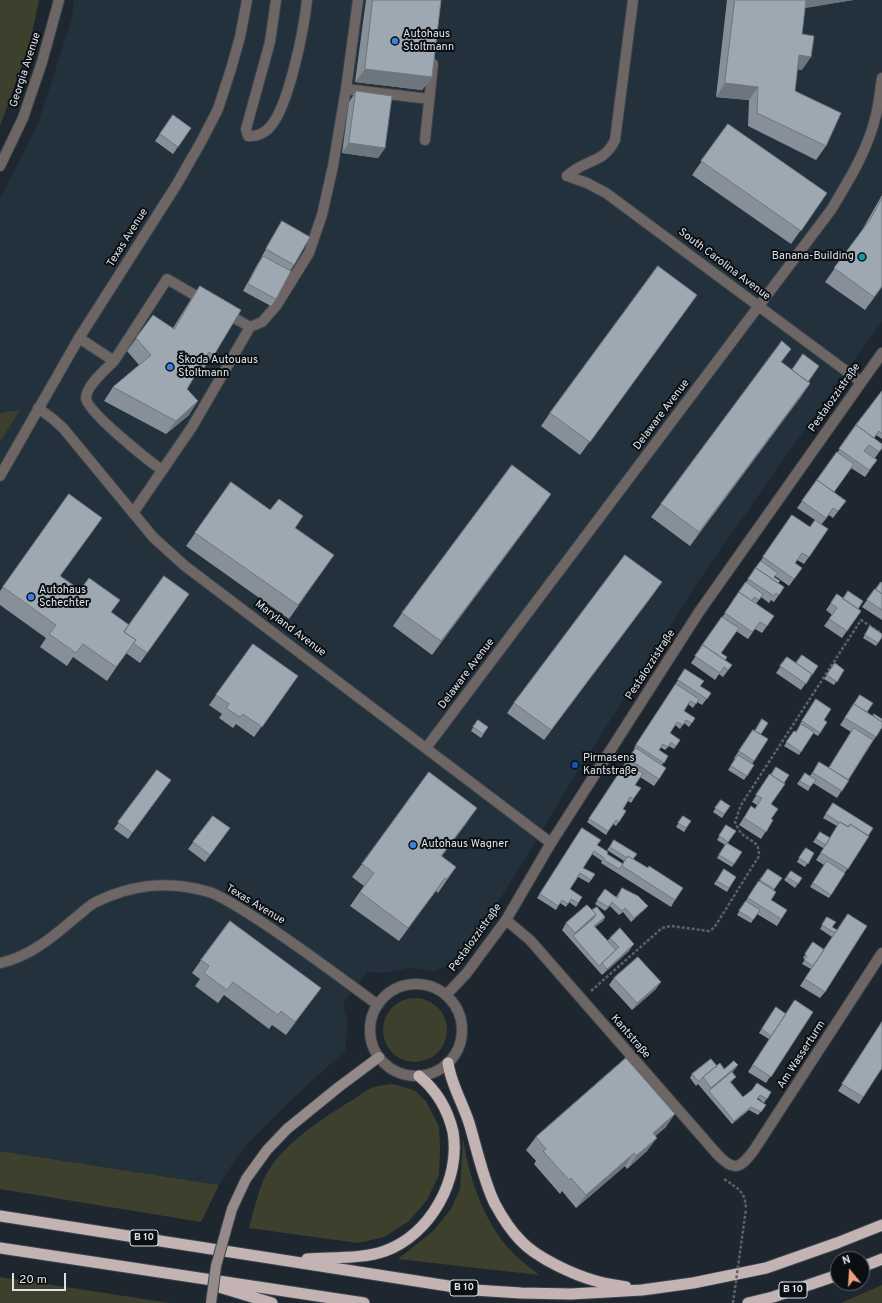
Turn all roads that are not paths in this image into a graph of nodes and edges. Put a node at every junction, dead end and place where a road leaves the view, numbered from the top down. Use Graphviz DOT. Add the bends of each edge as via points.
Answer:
graph roads {
  1 [pos="59,0"];
  2 [pos="247,0"];
  3 [pos="276,0"];
  4 [pos="307,0"];
  5 [pos="358,0"];
  6 [pos="633,0"];
  7 [pos="434,53"];
  8 [pos="882,78"];
  9 [pos="346,89"];
  10 [pos="429,99"];
  11 [pos="425,140"];
  12 [pos="0,166"];
  13 [pos="759,306"];
  14 [pos="250,327"];
  15 [pos="79,338"];
  16 [pos="882,353"];
  17 [pos="114,361"];
  18 [pos="861,382"];
  19 [pos="38,408"];
  20 [pos="162,470"];
  21 [pos="0,476"];
  22 [pos="133,513"];
  23 [pos="426,748"];
  24 [pos="552,843"];
  25 [pos="506,920"];
  26 [pos="882,953"];
  27 [pos="0,963"];
  28 [pos="446,995"];
  29 [pos="378,1005"];
  30 [pos="379,1057"];
  31 [pos="448,1063"];
  32 [pos="419,1076"];
  33 [pos="725,1163"];
  34 [pos="0,1216"];
  35 [pos="882,1225"];
  36 [pos="0,1248"];
  37 [pos="882,1259"];
  38 [pos="288,1260"];
  39 [pos="870,1264"];
  40 [pos="172,1274"];
  41 [pos="830,1278"];
  42 [pos="642,1290"];
  43 [pos="211,1303"];
  44 [pos="272,1303"];
  45 [pos="364,1303"];
  46 [pos="748,1303"];
  1 -- 12 [label="street, Georgia Avenue" via="23,118"];
  2 -- 15 [label="street, Texas Avenue" via="240,37 218,109 177,184"];
  3 -- 4 [label="street" via="270,42 246,129 248,136 253,137 270,127 280,110 297,56"];
  5 -- 9 [label="street"];
  6 -- 13 [label="street, South Carolina Avenue" via="615,140 611,149 602,157 578,167 567,176 606,193"];
  7 -- 10 [label="street"];
  8 -- 13 [label="street, Delaware Avenue" via="876,116 867,144 852,175 831,210"];
  9 -- 10 [label="street"];
  9 -- 14 [label="street" via="322,215 309,253 276,306 262,322"];
  10 -- 11 [label="street"];
  13 -- 18 [label="street, South Carolina Avenue"];
  13 -- 23 [label="street, Delaware Avenue"];
  14 -- 17 [label="street" via="167,279"];
  14 -- 20 [label="street" via="192,427"];
  15 -- 17 [label="street"];
  15 -- 19 [label="street, Texas Avenue"];
  16 -- 18 [label="street, Pestalozzistraße"];
  17 -- 20 [label="street" via="88,390 86,398 101,418"];
  18 -- 24 [label="street, Pestalozzistraße" via="699,612"];
  19 -- 21 [label="street, Texas Avenue"];
  19 -- 22 [label="street, Maryland Avenue" via="63,428"];
  20 -- 22 [label="street"];
  22 -- 23 [label="street, Maryland Avenue" via="153,537 185,566"];
  23 -- 24 [label="street, Maryland Avenue"];
  24 -- 25 [label="street, Pestalozzistraße"];
  25 -- 28 [label="street, Pestalozzistraße" via="466,974"];
  25 -- 33 [label="street, Kantstraße" via="530,940"];
  26 -- 33 [label="street, Am Wasserturm" via="746,1161 738,1166"];
  27 -- 29 [label="street, Texas Avenue" via="33,951 94,903 144,886 176,885 210,892 239,907 277,931"];
  28 -- 29 [label="street" via="436,988 423,984 410,984 392,991"];
  28 -- 31 [label="street" via="456,1007 462,1021 458,1051"];
  29 -- 30 [label="street" via="370,1031"];
  30 -- 32 [label="street" via="390,1068 404,1074"];
  30 -- 43 [label="main road, bridge" via="287,1129 267,1150 246,1179 232,1209 216,1266"];
  31 -- 32 [label="street" via="440,1070"];
  31 -- 42 [label="highway" via="495,1203 507,1224 522,1242 543,1258 571,1272 596,1281"];
  32 -- 38 [label="highway" via="438,1096 447,1114 454,1146 449,1181 437,1207 408,1239 386,1251"];
  34 -- 38 [label="highway, B 10"];
  35 -- 42 [label="highway, B 10" via="766,1268 693,1283"];
  36 -- 40 [label="highway"];
  37 -- 39 [label="highway"];
  38 -- 42 [label="highway, B 10" via="474,1290 571,1294"];
  40 -- 44 [label="highway"];
  40 -- 45 [label="highway"];
  41 -- 46 [label="highway, B 10"];
}
